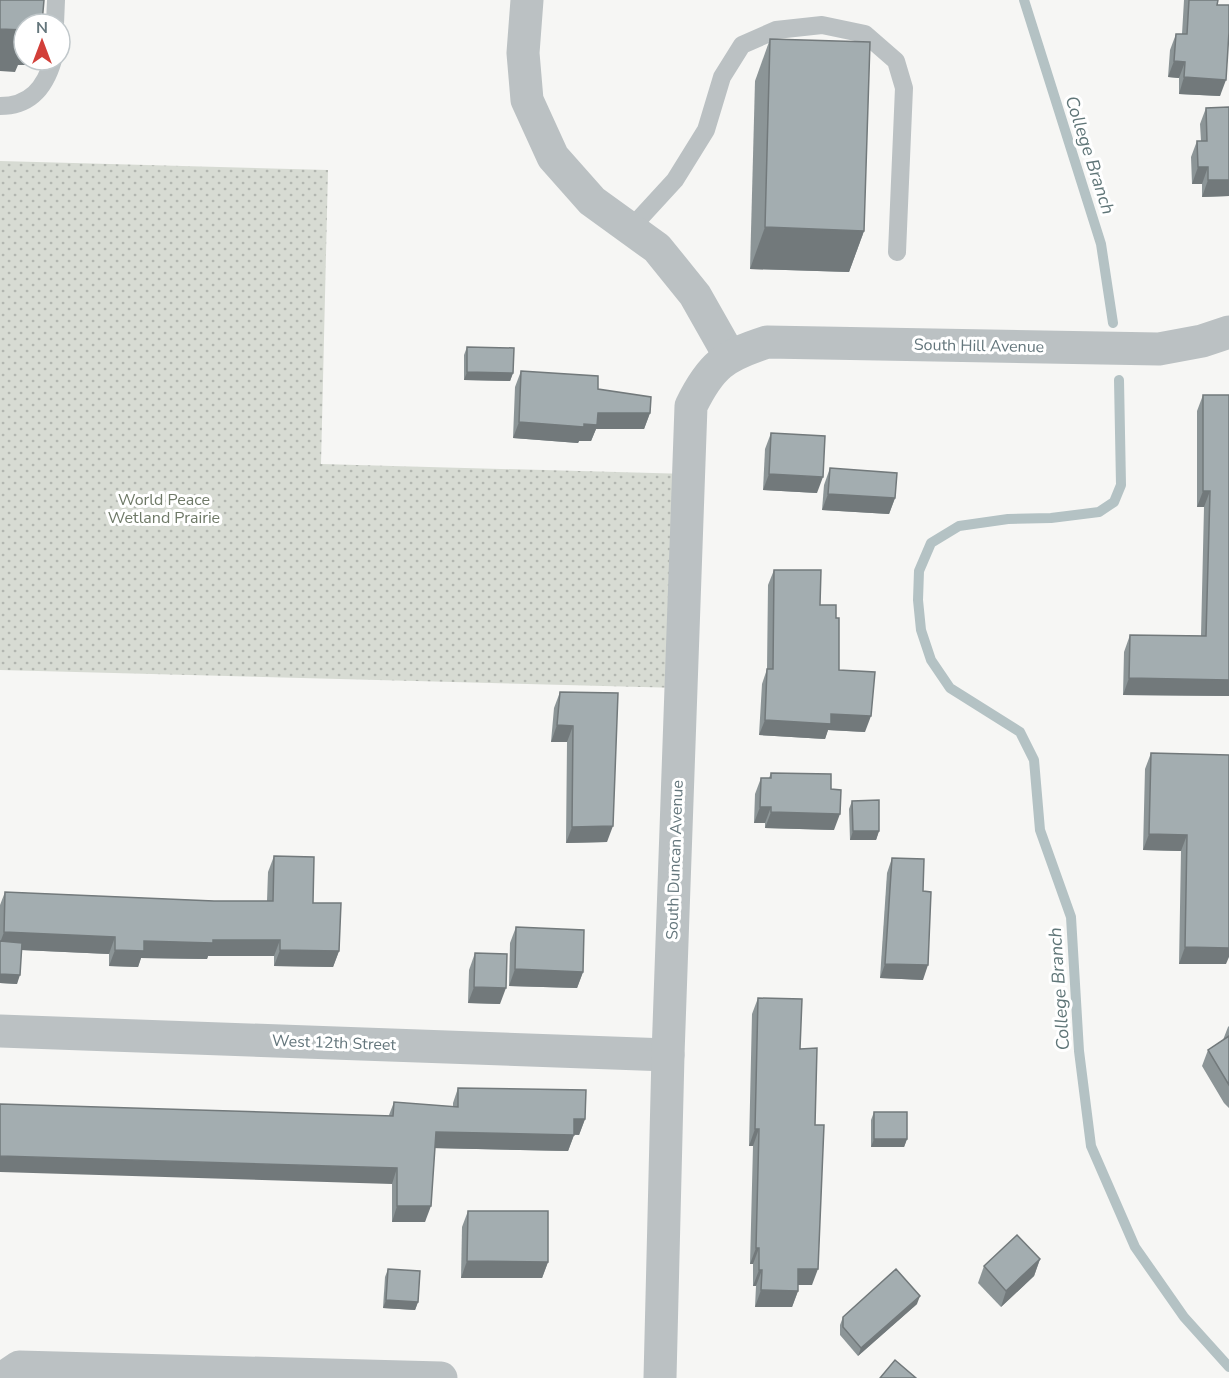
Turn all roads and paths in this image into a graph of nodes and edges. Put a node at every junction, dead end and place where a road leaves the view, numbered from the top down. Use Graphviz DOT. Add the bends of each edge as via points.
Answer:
graph roads {
  1 [pos="527,0"];
  2 [pos="48,72"];
  3 [pos="0,106"];
  4 [pos="630,229"];
  5 [pos="897,252"];
  6 [pos="1229,332"];
  7 [pos="729,355"];
  8 [pos="0,1031"];
  9 [pos="668,1055"];
  10 [pos="3,1378"];
  11 [pos="441,1378"];
  12 [pos="660,1378"];
  1 -- 4 [label="street" via="523,53 527,100 553,157 592,201"];
  2 -- 3 [label="lane" via="42,89 17,106"];
  4 -- 5 [label="lane" via="675,180 706,130 722,77 742,45 776,30 822,25 865,34 896,61 904,88"];
  4 -- 7 [label="street" via="657,249 695,295"];
  6 -- 7 [label="street, South Hill Avenue" via="1159,349 767,342"];
  7 -- 9 [label="street, South Duncan Avenue" via="704,379 691,406"];
  8 -- 9 [label="street, West 12th Street"];
  9 -- 12 [label="street, South Duncan Avenue"];
  10 -- 11 [label="street" via="20,1367"];
}
